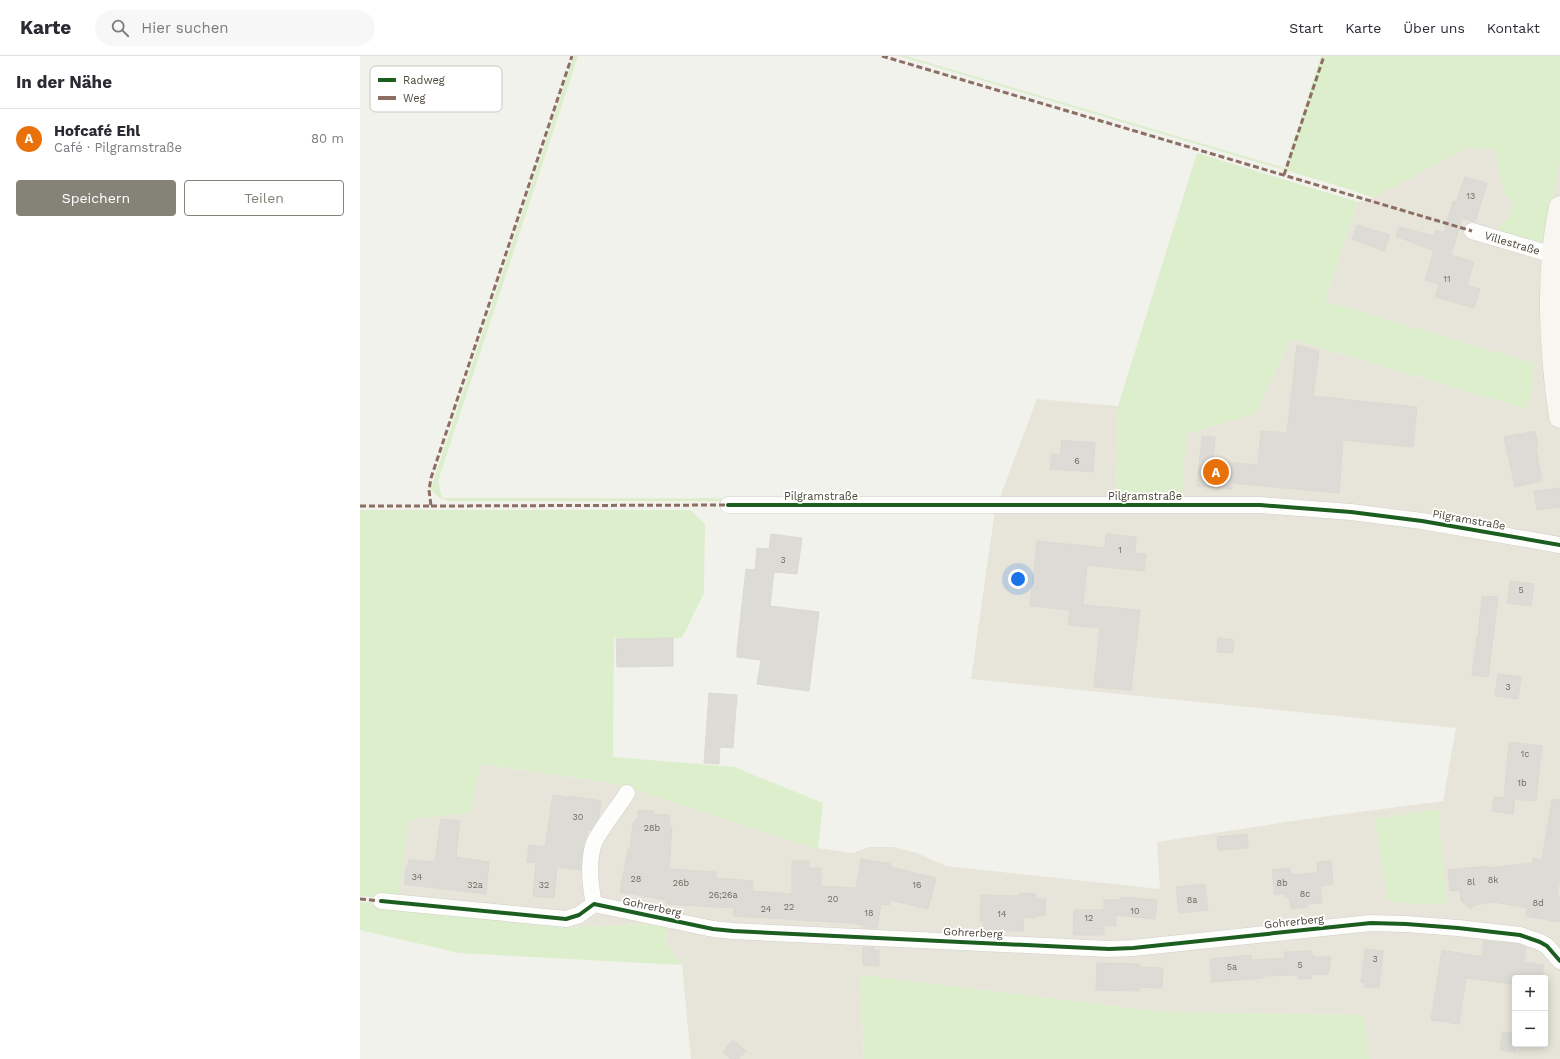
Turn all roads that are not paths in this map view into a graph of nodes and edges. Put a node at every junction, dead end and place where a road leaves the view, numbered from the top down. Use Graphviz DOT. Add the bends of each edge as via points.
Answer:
graph roads {
  1 [pos="1560,207"];
  2 [pos="1472,231"];
  3 [pos="1554,255"];
  4 [pos="1560,417"];
  5 [pos="728,505"];
  6 [pos="1560,545"];
  7 [pos="627,793"];
  8 [pos="381,901"];
  9 [pos="594,904"];
  10 [pos="1560,961"];
  1 -- 3 [label="main road, Villestraße"];
  2 -- 3 [label="street, Villestraße"];
  3 -- 4 [label="main road, Villestraße" via="1552,353"];
  5 -- 6 [label="street, Pilgramstraße" via="1260,505 1422,521"];
  7 -- 9 [label="street" via="593,844 590,886"];
  8 -- 9 [label="street" via="566,919 579,915"];
  9 -- 10 [label="street, Gohrerberg" via="733,931 1108,949 1371,923 1430,925 1520,935 1547,946"];
}
